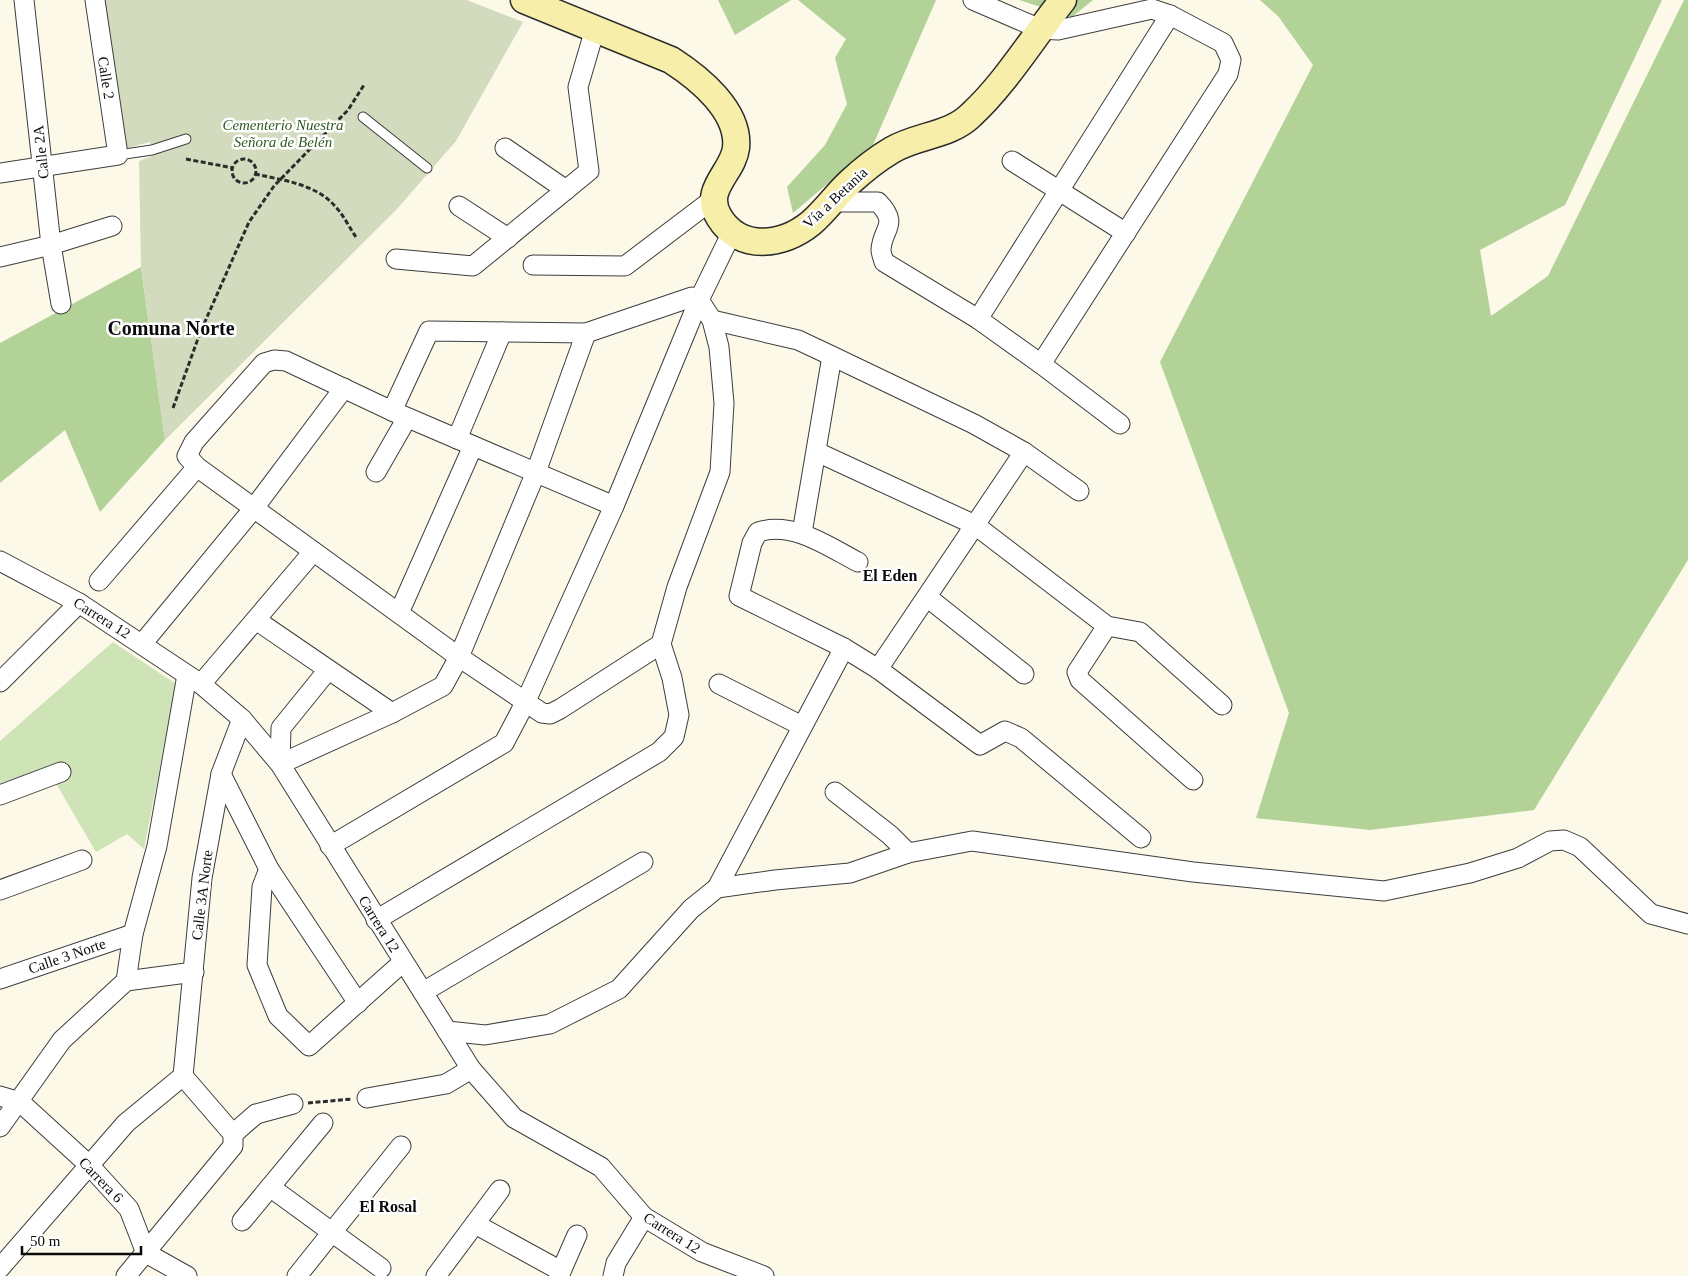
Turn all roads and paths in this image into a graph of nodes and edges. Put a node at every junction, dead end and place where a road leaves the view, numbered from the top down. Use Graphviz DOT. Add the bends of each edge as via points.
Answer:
graph roads {
  1 [pos="24,0"];
  2 [pos="95,0"];
  3 [pos="524,0"];
  4 [pos="973,0"];
  5 [pos="1064,0"];
  6 [pos="1170,14"];
  7 [pos="595,29"];
  8 [pos="1040,29"];
  9 [pos="364,85"];
  10 [pos="363,117"];
  11 [pos="186,140"];
  12 [pos="505,148"];
  13 [pos="118,155"];
  14 [pos="186,159"];
  15 [pos="1012,161"];
  16 [pos="43,167"];
  17 [pos="233,168"];
  18 [pos="427,168"];
  19 [pos="0,173"];
  20 [pos="256,174"];
  21 [pos="566,190"];
  22 [pos="1059,192"];
  23 [pos="712,200"];
  24 [pos="830,202"];
  25 [pos="459,206"];
  26 [pos="112,226"];
  27 [pos="732,232"];
  28 [pos="1126,233"];
  29 [pos="356,237"];
  30 [pos="508,238"];
  31 [pos="51,245"];
  32 [pos="0,258"];
  33 [pos="396,260"];
  34 [pos="533,265"];
  35 [pos="699,300"];
  36 [pos="61,304"];
  37 [pos="712,320"];
  38 [pos="978,320"];
  39 [pos="502,332"];
  40 [pos="586,333"];
  41 [pos="832,356"];
  42 [pos="1041,364"];
  43 [pos="344,388"];
  44 [pos="173,408"];
  45 [pos="400,414"];
  46 [pos="1120,424"];
  47 [pos="465,442"];
  48 [pos="817,452"];
  49 [pos="1024,452"];
  50 [pos="197,467"];
  51 [pos="376,472"];
  52 [pos="536,472"];
  53 [pos="1079,491"];
  54 [pos="614,506"];
  55 [pos="254,508"];
  56 [pos="975,525"];
  57 [pos="802,534"];
  58 [pos="313,552"];
  59 [pos="0,561"];
  60 [pos="858,562"];
  61 [pos="99,581"];
  62 [pos="927,597"];
  63 [pos="79,603"];
  64 [pos="399,613"];
  65 [pos="256,620"];
  66 [pos="1107,626"];
  67 [pos="142,644"];
  68 [pos="661,644"];
  69 [pos="844,648"];
  70 [pos="459,656"];
  71 [pos="878,669"];
  72 [pos="328,670"];
  73 [pos="1024,674"];
  74 [pos="194,680"];
  75 [pos="0,682"];
  76 [pos="719,684"];
  77 [pos="525,703"];
  78 [pos="1222,705"];
  79 [pos="392,713"];
  80 [pos="242,718"];
  81 [pos="802,726"];
  82 [pos="280,764"];
  83 [pos="61,772"];
  84 [pos="221,774"];
  85 [pos="1193,780"];
  86 [pos="835,792"];
  87 [pos="0,795"];
  88 [pos="1141,838"];
  89 [pos="330,846"];
  90 [pos="908,853"];
  91 [pos="82,860"];
  92 [pos="643,862"];
  93 [pos="269,869"];
  94 [pos="717,888"];
  95 [pos="0,890"];
  96 [pos="376,920"];
  97 [pos="1688,924"];
  98 [pos="134,934"];
  99 [pos="403,962"];
  100 [pos="194,972"];
  101 [pos="0,978"];
  102 [pos="126,981"];
  103 [pos="423,992"];
  104 [pos="358,1003"];
  105 [pos="447,1031"];
  106 [pos="470,1069"];
  107 [pos="183,1076"];
  108 [pos="0,1096"];
  109 [pos="368,1098"];
  110 [pos="20,1102"];
  111 [pos="292,1104"];
  112 [pos="323,1122"];
  113 [pos="0,1127"];
  114 [pos="233,1134"];
  115 [pos="401,1146"];
  116 [pos="89,1165"];
  117 [pos="270,1187"];
  118 [pos="500,1190"];
  119 [pos="644,1217"];
  120 [pos="242,1221"];
  121 [pos="475,1224"];
  122 [pos="332,1233"];
  123 [pos="577,1235"];
  124 [pos="146,1253"];
  125 [pos="0,1268"];
  126 [pos="381,1268"];
  127 [pos="560,1274"];
  128 [pos="126,1276"];
  129 [pos="187,1276"];
  130 [pos="297,1276"];
  131 [pos="436,1276"];
  132 [pos="613,1276"];
  133 [pos="764,1276"];
  1 -- 16 [label="street, Calle 2A"];
  2 -- 13 [label="street, Calle 2"];
  3 -- 7 [label="street"];
  4 -- 8 [label="street"];
  5 -- 8 [label="street, Vía a Betania"];
  6 -- 8 [label="street" via="1152,9 1058,30"];
  6 -- 22 [label="street"];
  6 -- 28 [label="street" via="1223,43 1231,60 1228,74"];
  7 -- 21 [label="street" via="578,87 589,171"];
  7 -- 23 [label="street" via="671,60 688,71 708,89 729,117 735,130 736,148"];
  8 -- 24 [label="street, Vía a Betania" via="985,100 961,124 892,150"];
  9 -- 44 [label="path" via="348,110 274,186 249,222 203,325"];
  10 -- 18 [label="lane"];
  11 -- 13 [label="lane"];
  12 -- 21 [label="street"];
  13 -- 16 [label="street"];
  14 -- 17 [label="path"];
  15 -- 22 [label="street"];
  16 -- 19 [label="street"];
  16 -- 31 [label="street, Calle 2A"];
  17 -- 20 [label="path" via="245,159 254,165"];
  17 -- 20 [label="path" via="236,179 242,183 250,181"];
  20 -- 29 [label="path" via="319,192 334,205"];
  21 -- 30 [label="street"];
  22 -- 28 [label="street"];
  22 -- 38 [label="street"];
  23 -- 27 [label="street, Vía a Betania" via="718,217"];
  23 -- 34 [label="street" via="625,266"];
  24 -- 27 [label="street, Vía a Betania" via="811,223 790,236 768,243 754,242"];
  24 -- 38 [label="street" via="878,202 886,210 889,220 881,250 884,262"];
  25 -- 30 [label="street"];
  26 -- 31 [label="street"];
  27 -- 35 [label="street"];
  28 -- 42 [label="street"];
  30 -- 33 [label="street" via="473,266"];
  31 -- 32 [label="street"];
  31 -- 36 [label="street, Calle 2A"];
  35 -- 37 [label="street"];
  35 -- 40 [label="street" via="686,298"];
  35 -- 54 [label="street"];
  37 -- 41 [label="street" via="798,340"];
  37 -- 68 [label="street" via="720,347 724,402 720,472 677,587"];
  38 -- 42 [label="street"];
  39 -- 40 [label="street"];
  39 -- 45 [label="street" via="429,331"];
  39 -- 47 [label="street"];
  40 -- 52 [label="street"];
  41 -- 48 [label="street"];
  41 -- 49 [label="street" via="974,424"];
  42 -- 46 [label="street"];
  43 -- 45 [label="street"];
  43 -- 50 [label="street" via="286,361 274,360 264,364 194,442 187,456"];
  43 -- 55 [label="street"];
  45 -- 47 [label="street"];
  45 -- 51 [label="street"];
  47 -- 52 [label="street"];
  47 -- 64 [label="street"];
  48 -- 56 [label="street"];
  48 -- 57 [label="street"];
  49 -- 53 [label="street"];
  49 -- 56 [label="street"];
  50 -- 55 [label="street"];
  50 -- 61 [label="street"];
  52 -- 54 [label="street"];
  52 -- 70 [label="street"];
  54 -- 77 [label="street"];
  55 -- 58 [label="street"];
  55 -- 67 [label="street"];
  56 -- 62 [label="street"];
  56 -- 66 [label="street"];
  57 -- 60 [label="street"];
  57 -- 69 [label="street" via="772,528 758,532 752,543 739,596"];
  58 -- 64 [label="street"];
  58 -- 65 [label="street"];
  59 -- 63 [label="street, Carrera 12"];
  62 -- 71 [label="street"];
  62 -- 73 [label="street"];
  63 -- 67 [label="street, Carrera 12"];
  63 -- 75 [label="street"];
  64 -- 70 [label="street"];
  65 -- 72 [label="street"];
  65 -- 74 [label="street"];
  66 -- 78 [label="street" via="1140,632"];
  66 -- 85 [label="street" via="1077,672 1080,680"];
  67 -- 74 [label="street, Carrera 12"];
  68 -- 77 [label="street" via="550,714"];
  68 -- 96 [label="street" via="679,715 674,737 659,752"];
  69 -- 71 [label="street"];
  69 -- 81 [label="street"];
  70 -- 77 [label="street"];
  70 -- 79 [label="street" via="443,686"];
  71 -- 88 [label="street" via="980,745 1005,731 1021,738"];
  72 -- 79 [label="street"];
  72 -- 82 [label="street" via="281,728"];
  74 -- 80 [label="street, Carrera 12"];
  74 -- 98 [label="street" via="158,846"];
  76 -- 81 [label="street"];
  77 -- 89 [label="street" via="504,743"];
  79 -- 82 [label="street"];
  80 -- 82 [label="street, Carrera 12"];
  80 -- 84 [label="street, Calle 3A Norte"];
  81 -- 94 [label="street"];
  82 -- 89 [label="street, Carrera 12"];
  83 -- 87 [label="street"];
  84 -- 93 [label="street"];
  84 -- 100 [label="street, Calle 3A Norte" via="202,878"];
  86 -- 90 [label="street"];
  89 -- 96 [label="street, Carrera 12"];
  90 -- 94 [label="street" via="850,873"];
  90 -- 97 [label="street" via="972,841 1193,872 1384,891 1470,872 1518,858 1550,841 1564,840 1580,847 1651,914"];
  91 -- 95 [label="street"];
  92 -- 103 [label="street"];
  93 -- 104 [label="street"];
  93 -- 104 [label="street" via="262,886 256,965 278,1016 309,1046"];
  94 -- 105 [label="street" via="691,910 619,989 550,1024 485,1035"];
  96 -- 99 [label="street, Carrera 12"];
  98 -- 101 [label="street, Calle 3 Norte"];
  98 -- 102 [label="street"];
  99 -- 103 [label="street, Carrera 12"];
  99 -- 104 [label="street"];
  100 -- 102 [label="street"];
  100 -- 107 [label="street, Calle 3A Norte"];
  102 -- 110 [label="street" via="62,1040"];
  103 -- 105 [label="street, Carrera 12"];
  105 -- 106 [label="street, Carrera 12"];
  106 -- 109 [label="street" via="446,1084"];
  106 -- 119 [label="street, Carrera 12" via="514,1118 601,1167"];
  107 -- 114 [label="street"];
  107 -- 116 [label="street" via="126,1123"];
  108 -- 110 [label="street, Carrera 6"];
  109 -- 111 [label="path"];
  110 -- 113 [label="street"];
  110 -- 116 [label="street, Carrera 6"];
  111 -- 114 [label="street" via="256,1114"];
  112 -- 117 [label="street"];
  114 -- 124 [label="street" via="233,1146"];
  115 -- 122 [label="street"];
  116 -- 124 [label="street, Carrera 6" via="129,1209"];
  116 -- 125 [label="street"];
  117 -- 120 [label="street"];
  117 -- 122 [label="street"];
  118 -- 121 [label="street"];
  119 -- 132 [label="street" via="616,1263"];
  119 -- 133 [label="street, Carrera 12" via="702,1252"];
  121 -- 127 [label="street"];
  121 -- 131 [label="street"];
  122 -- 126 [label="street"];
  122 -- 130 [label="street"];
  123 -- 127 [label="street"];
  124 -- 128 [label="street"];
  124 -- 129 [label="street"];
}
